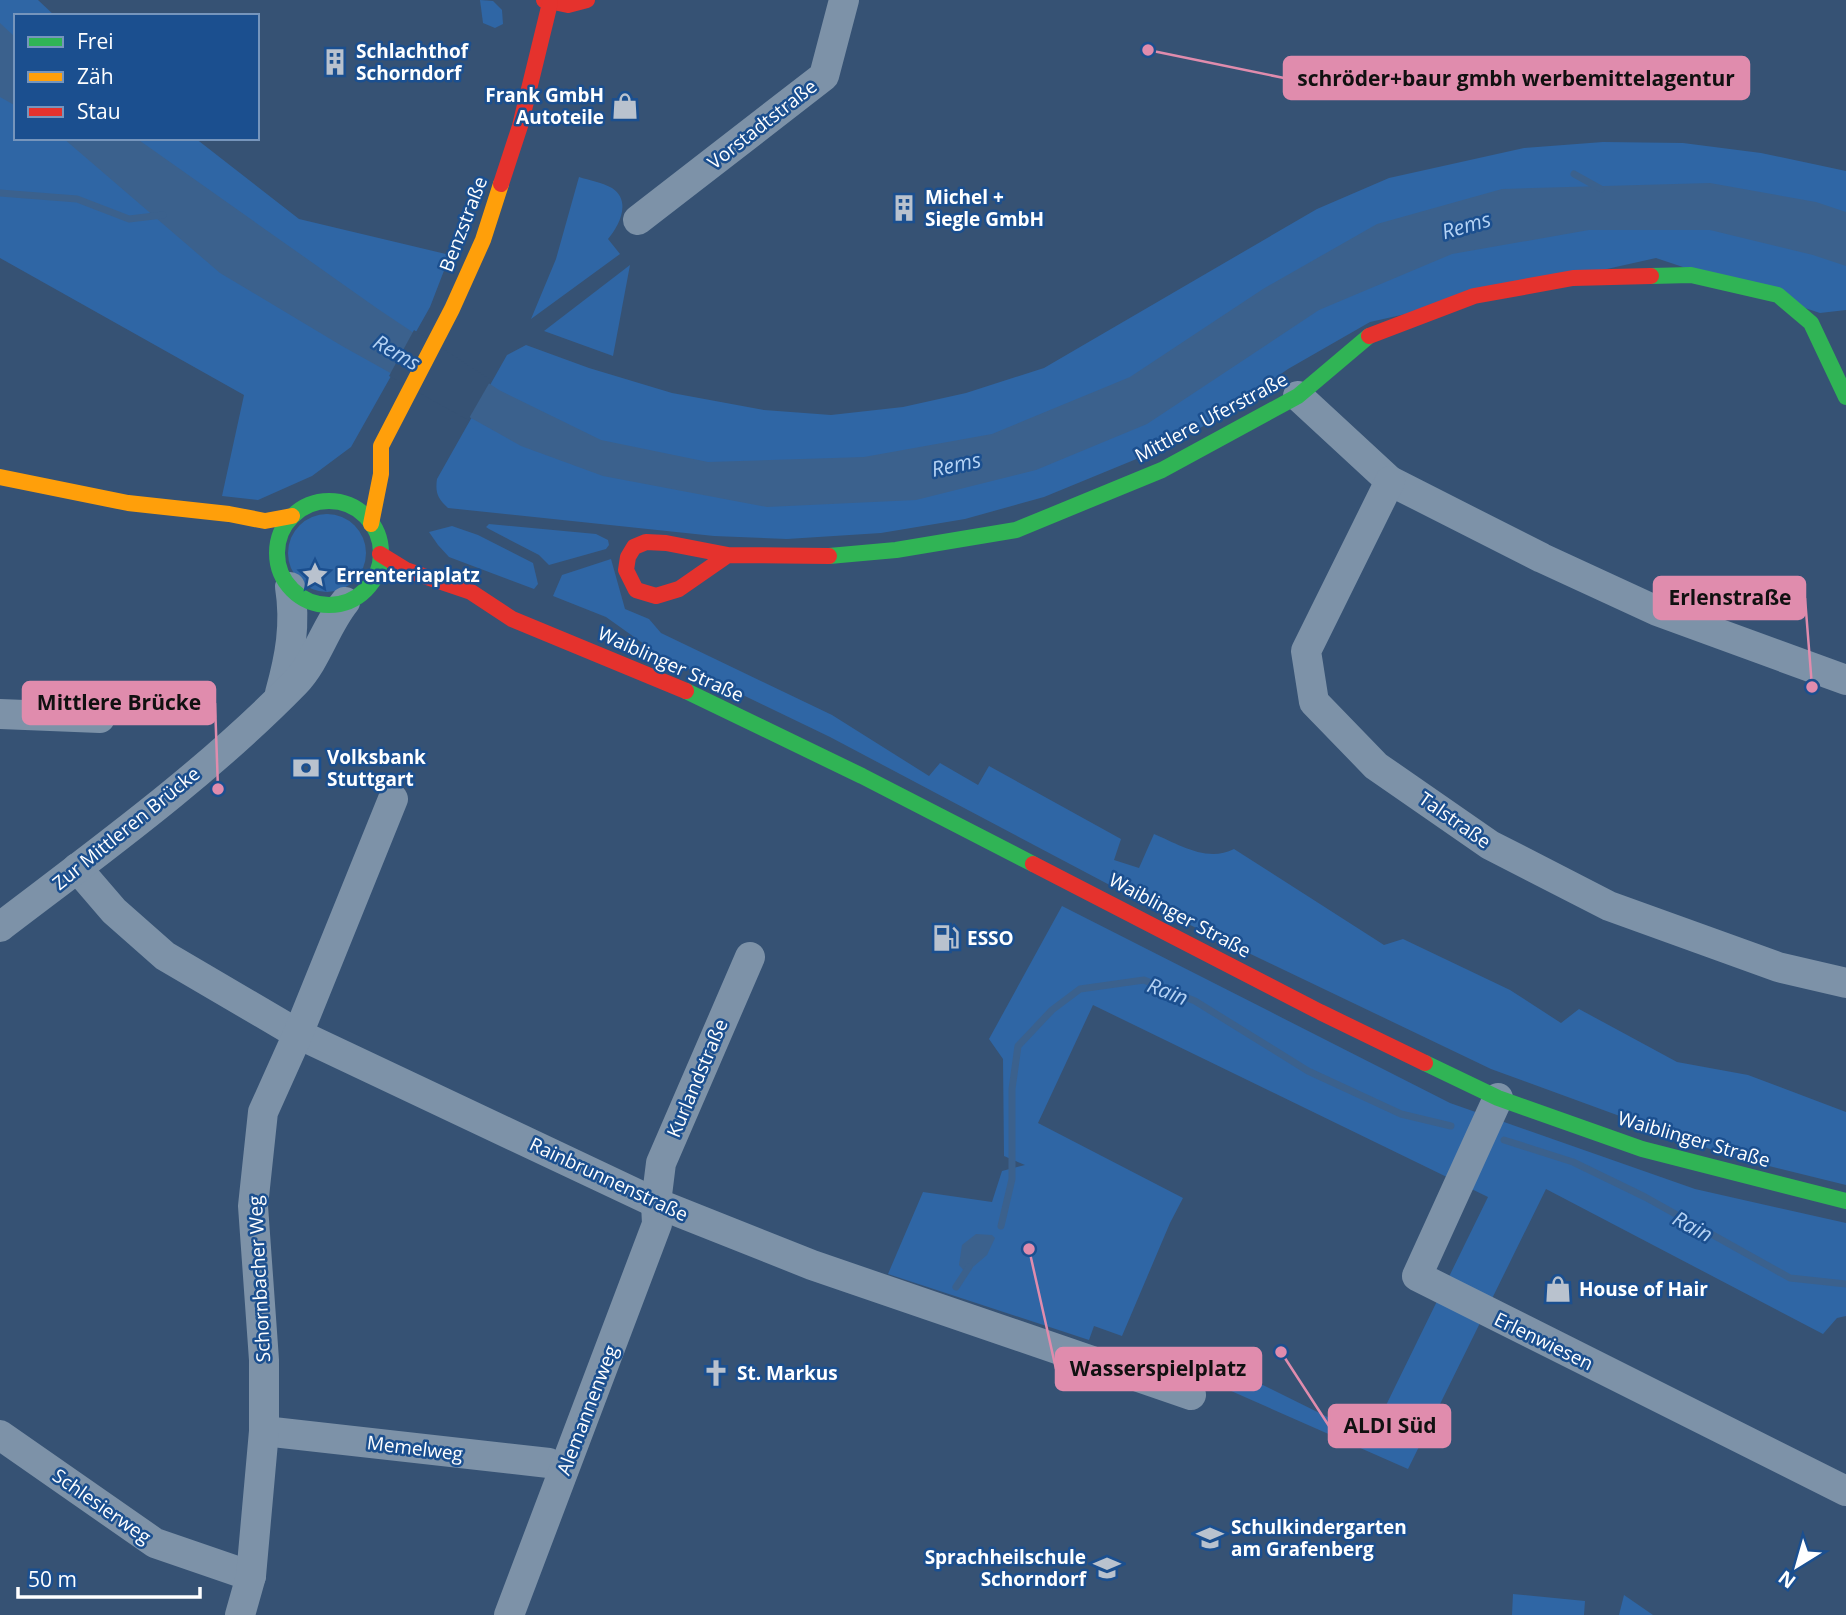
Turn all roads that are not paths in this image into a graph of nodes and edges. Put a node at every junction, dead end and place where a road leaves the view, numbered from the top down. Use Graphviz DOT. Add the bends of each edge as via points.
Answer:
graph roads {
  1 [pos="587,0"];
  2 [pos="844,0"];
  3 [pos="547,1"];
  4 [pos="638,220"];
  5 [pos="1298,396"];
  6 [pos="1846,397"];
  7 [pos="381,446"];
  8 [pos="365,459"];
  9 [pos="0,477"];
  10 [pos="1390,481"];
  11 [pos="342,483"];
  12 [pos="324,501"];
  13 [pos="128,503"];
  14 [pos="292,516"];
  15 [pos="371,524"];
  16 [pos="188,525"];
  17 [pos="259,550"];
  18 [pos="380,554"];
  19 [pos="729,555"];
  20 [pos="284,576"];
  21 [pos="381,593"];
  22 [pos="353,597"];
  23 [pos="477,614"];
  24 [pos="512,619"];
  25 [pos="1846,680"];
  26 [pos="279,697"];
  27 [pos="0,715"];
  28 [pos="100,718"];
  29 [pos="393,799"];
  30 [pos="77,868"];
  31 [pos="0,927"];
  32 [pos="750,957"];
  33 [pos="1846,983"];
  34 [pos="298,1034"];
  35 [pos="1497,1098"];
  36 [pos="1846,1201"];
  37 [pos="656,1203"];
  38 [pos="1191,1395"];
  39 [pos="264,1431"];
  40 [pos="0,1435"];
  41 [pos="563,1471"];
  42 [pos="1846,1491"];
  43 [pos="251,1576"];
  44 [pos="240,1615"];
  45 [pos="509,1615"];
  1 -- 3 [label="main road, Benzstraße" via="568,5"];
  2 -- 4 [label="street, Vorstadtstraße" via="824,76"];
  3 -- 7 [label="main road, Benzstraße" via="516,138 483,240"];
  5 -- 6 [label="main road, Mittlere Uferstraße" via="1373,333 1474,296 1573,278 1691,275 1778,295 1811,323"];
  5 -- 10 [label="street"];
  5 -- 19 [label="main road, Mittlere Uferstraße" via="1163,470 1016,530 841,556"];
  7 -- 8 [label="main road, Benzstraße"];
  7 -- 15 [label="main road, Benzstraße" via="381,474"];
  9 -- 13 [label="main road"];
  10 -- 25 [label="street" via="1657,611"];
  10 -- 33 [label="street, Talstraße" via="1306,651 1314,702 1376,766 1490,845 1609,906 1778,967"];
  11 -- 12 [label="main road"];
  12 -- 14 [label="main road"];
  12 -- 15 [label="main road" via="353,507"];
  13 -- 14 [label="main road" via="264,522"];
  13 -- 16 [label="main road"];
  14 -- 20 [label="main road" via="279,539"];
  15 -- 18 [label="main road"];
  17 -- 20 [label="main road"];
  18 -- 22 [label="main road" via="375,576"];
  18 -- 24 [label="main road, Waiblinger Straße" via="406,570 471,592"];
  19 -- 19 [label="main road, Mittlere Uferstraße" via="646,542 634,547 626,570 636,590 656,596 679,589"];
  20 -- 22 [label="main road" via="298,594 313,602 335,604"];
  20 -- 26 [label="street, Zur Mittleren Brücke" via="293,609 292,645"];
  21 -- 22 [label="main road"];
  22 -- 26 [label="street, Zur Mittleren Brücke" via="328,626 303,673"];
  23 -- 24 [label="main road, Waiblinger Straße"];
  24 -- 35 [label="main road, Waiblinger Straße" via="670,683 862,776"];
  26 -- 30 [label="street, Zur Mittleren Brücke" via="248,730"];
  27 -- 28 [label="street"];
  29 -- 34 [label="street, Schornbacher Weg"];
  30 -- 31 [label="street, Zur Mittleren Brücke"];
  30 -- 34 [label="street, Rainbrunnenstraße" via="114,911 165,956"];
  32 -- 37 [label="street, Kurlandstraße" via="661,1163"];
  34 -- 37 [label="street, Rainbrunnenstraße"];
  34 -- 39 [label="street, Schornbacher Weg" via="263,1112 253,1206"];
  35 -- 36 [label="main road, Waiblinger Straße" via="1642,1149"];
  35 -- 42 [label="street, Erlenwiesen" via="1417,1276"];
  37 -- 38 [label="street, Rainbrunnenstraße" via="812,1265"];
  37 -- 41 [label="street, Alemannenweg" via="657,1224"];
  39 -- 41 [label="street, Memelweg" via="549,1463"];
  39 -- 43 [label="street, Schornbacher Weg"];
  40 -- 43 [label="street, Schlesierweg" via="155,1543"];
  41 -- 45 [label="street, Alemannenweg"];
  43 -- 44 [label="street, Schornbacher Weg"];
}
